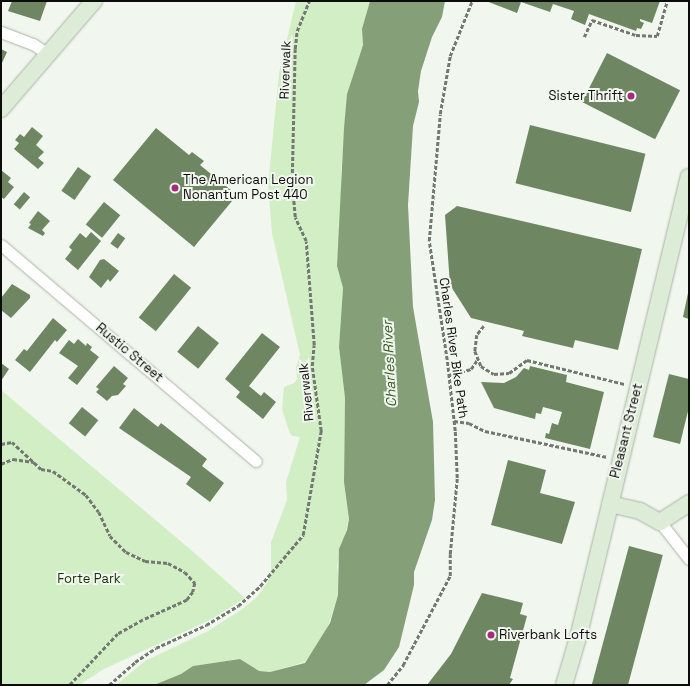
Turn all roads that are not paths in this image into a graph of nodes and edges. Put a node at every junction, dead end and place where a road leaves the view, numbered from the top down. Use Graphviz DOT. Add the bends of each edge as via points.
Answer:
graph roads {
  1 [pos="94,1"];
  2 [pos="1,32"];
  3 [pos="48,54"];
  4 [pos="1,108"];
  5 [pos="689,177"];
  6 [pos="1,245"];
  7 [pos="256,461"];
  8 [pos="689,503"];
  9 [pos="610,504"];
  10 [pos="660,522"];
  11 [pos="689,560"];
  12 [pos="564,685"];
  1 -- 3 [label="street"];
  2 -- 3 [label="street" via="33,44"];
  3 -- 4 [label="street"];
  5 -- 9 [label="street, Pleasant Street"];
  6 -- 7 [label="street, Rustic Street"];
  8 -- 10 [label="street"];
  9 -- 10 [label="street" via="640,511"];
  9 -- 12 [label="street, Pleasant Street" via="580,634"];
  10 -- 11 [label="street"];
}
